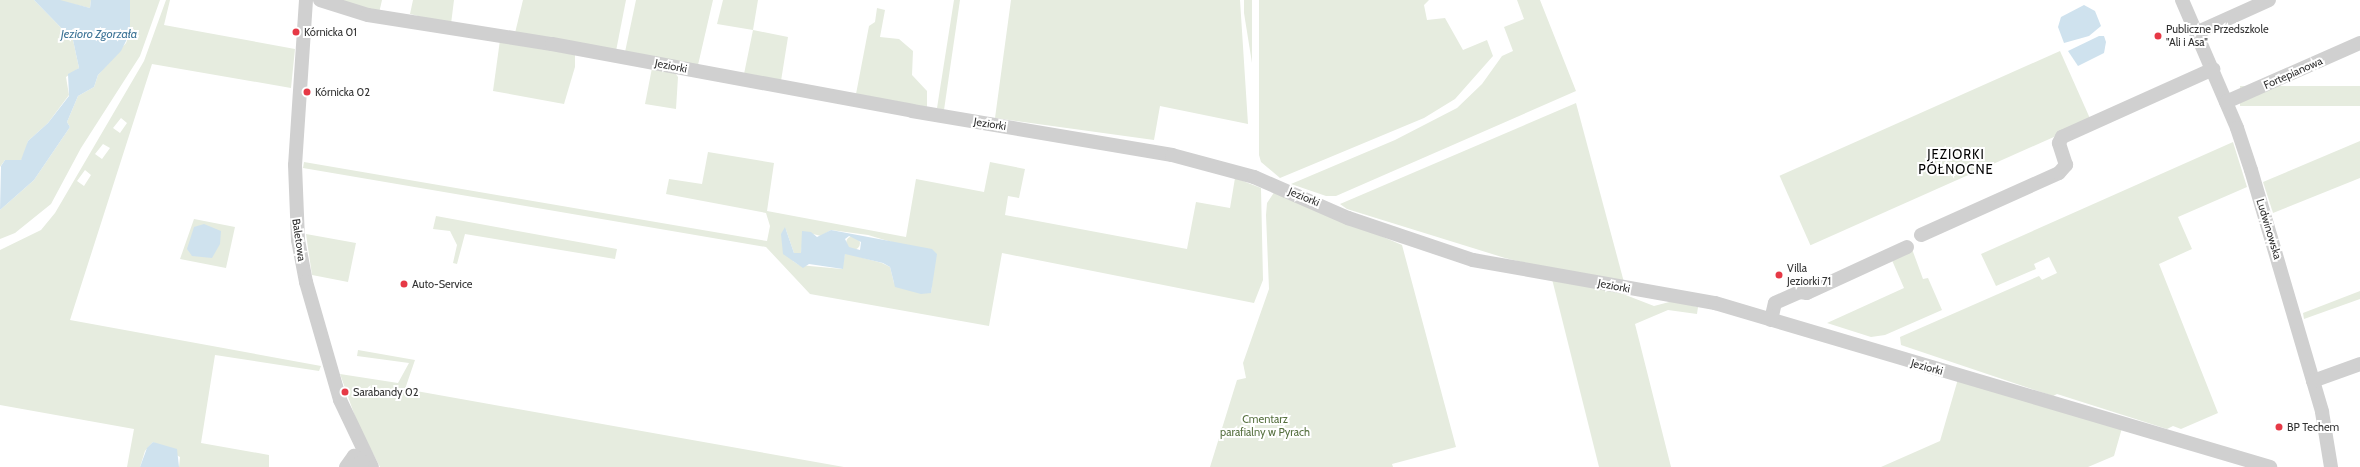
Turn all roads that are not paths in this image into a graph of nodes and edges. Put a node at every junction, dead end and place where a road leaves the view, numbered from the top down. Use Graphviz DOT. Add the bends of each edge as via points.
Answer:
graph roads {
  1 [pos="306,0"];
  2 [pos="320,0"];
  3 [pos="2182,0"];
  4 [pos="2269,0"];
  5 [pos="2196,33"];
  6 [pos="2360,43"];
  7 [pos="2213,69"];
  8 [pos="2226,102"];
  9 [pos="1921,236"];
  10 [pos="1907,247"];
  11 [pos="1771,320"];
  12 [pos="2360,364"];
  13 [pos="2313,382"];
  14 [pos="368,462"];
  15 [pos="346,467"];
  16 [pos="352,467"];
  17 [pos="2270,467"];
  18 [pos="2331,467"];
  1 -- 14 [label="street, Baletowa" via="295,165 298,240 306,282 338,392"];
  2 -- 11 [label="street, Jeziorki" via="368,15 552,44 912,111 1172,155 1254,177 1348,218 1473,260 1701,300"];
  3 -- 5 [label="street, Ludwinowska"];
  4 -- 5 [label="street"];
  5 -- 7 [label="street, Ludwinowska"];
  6 -- 8 [label="street, Fortepianowa"];
  7 -- 8 [label="street, Ludwinowska"];
  7 -- 9 [label="street" via="2062,137 2059,143 2066,165 2059,173"];
  8 -- 13 [label="street, Ludwinowska" via="2274,244"];
  10 -- 11 [label="street" via="1807,293 1800,292 1776,303"];
  11 -- 17 [label="street, Jeziorki"];
  12 -- 13 [label="street"];
  13 -- 18 [label="street, Ludwinowska"];
  14 -- 15 [label="street" via="354,456"];
  14 -- 16 [label="street"];
}
